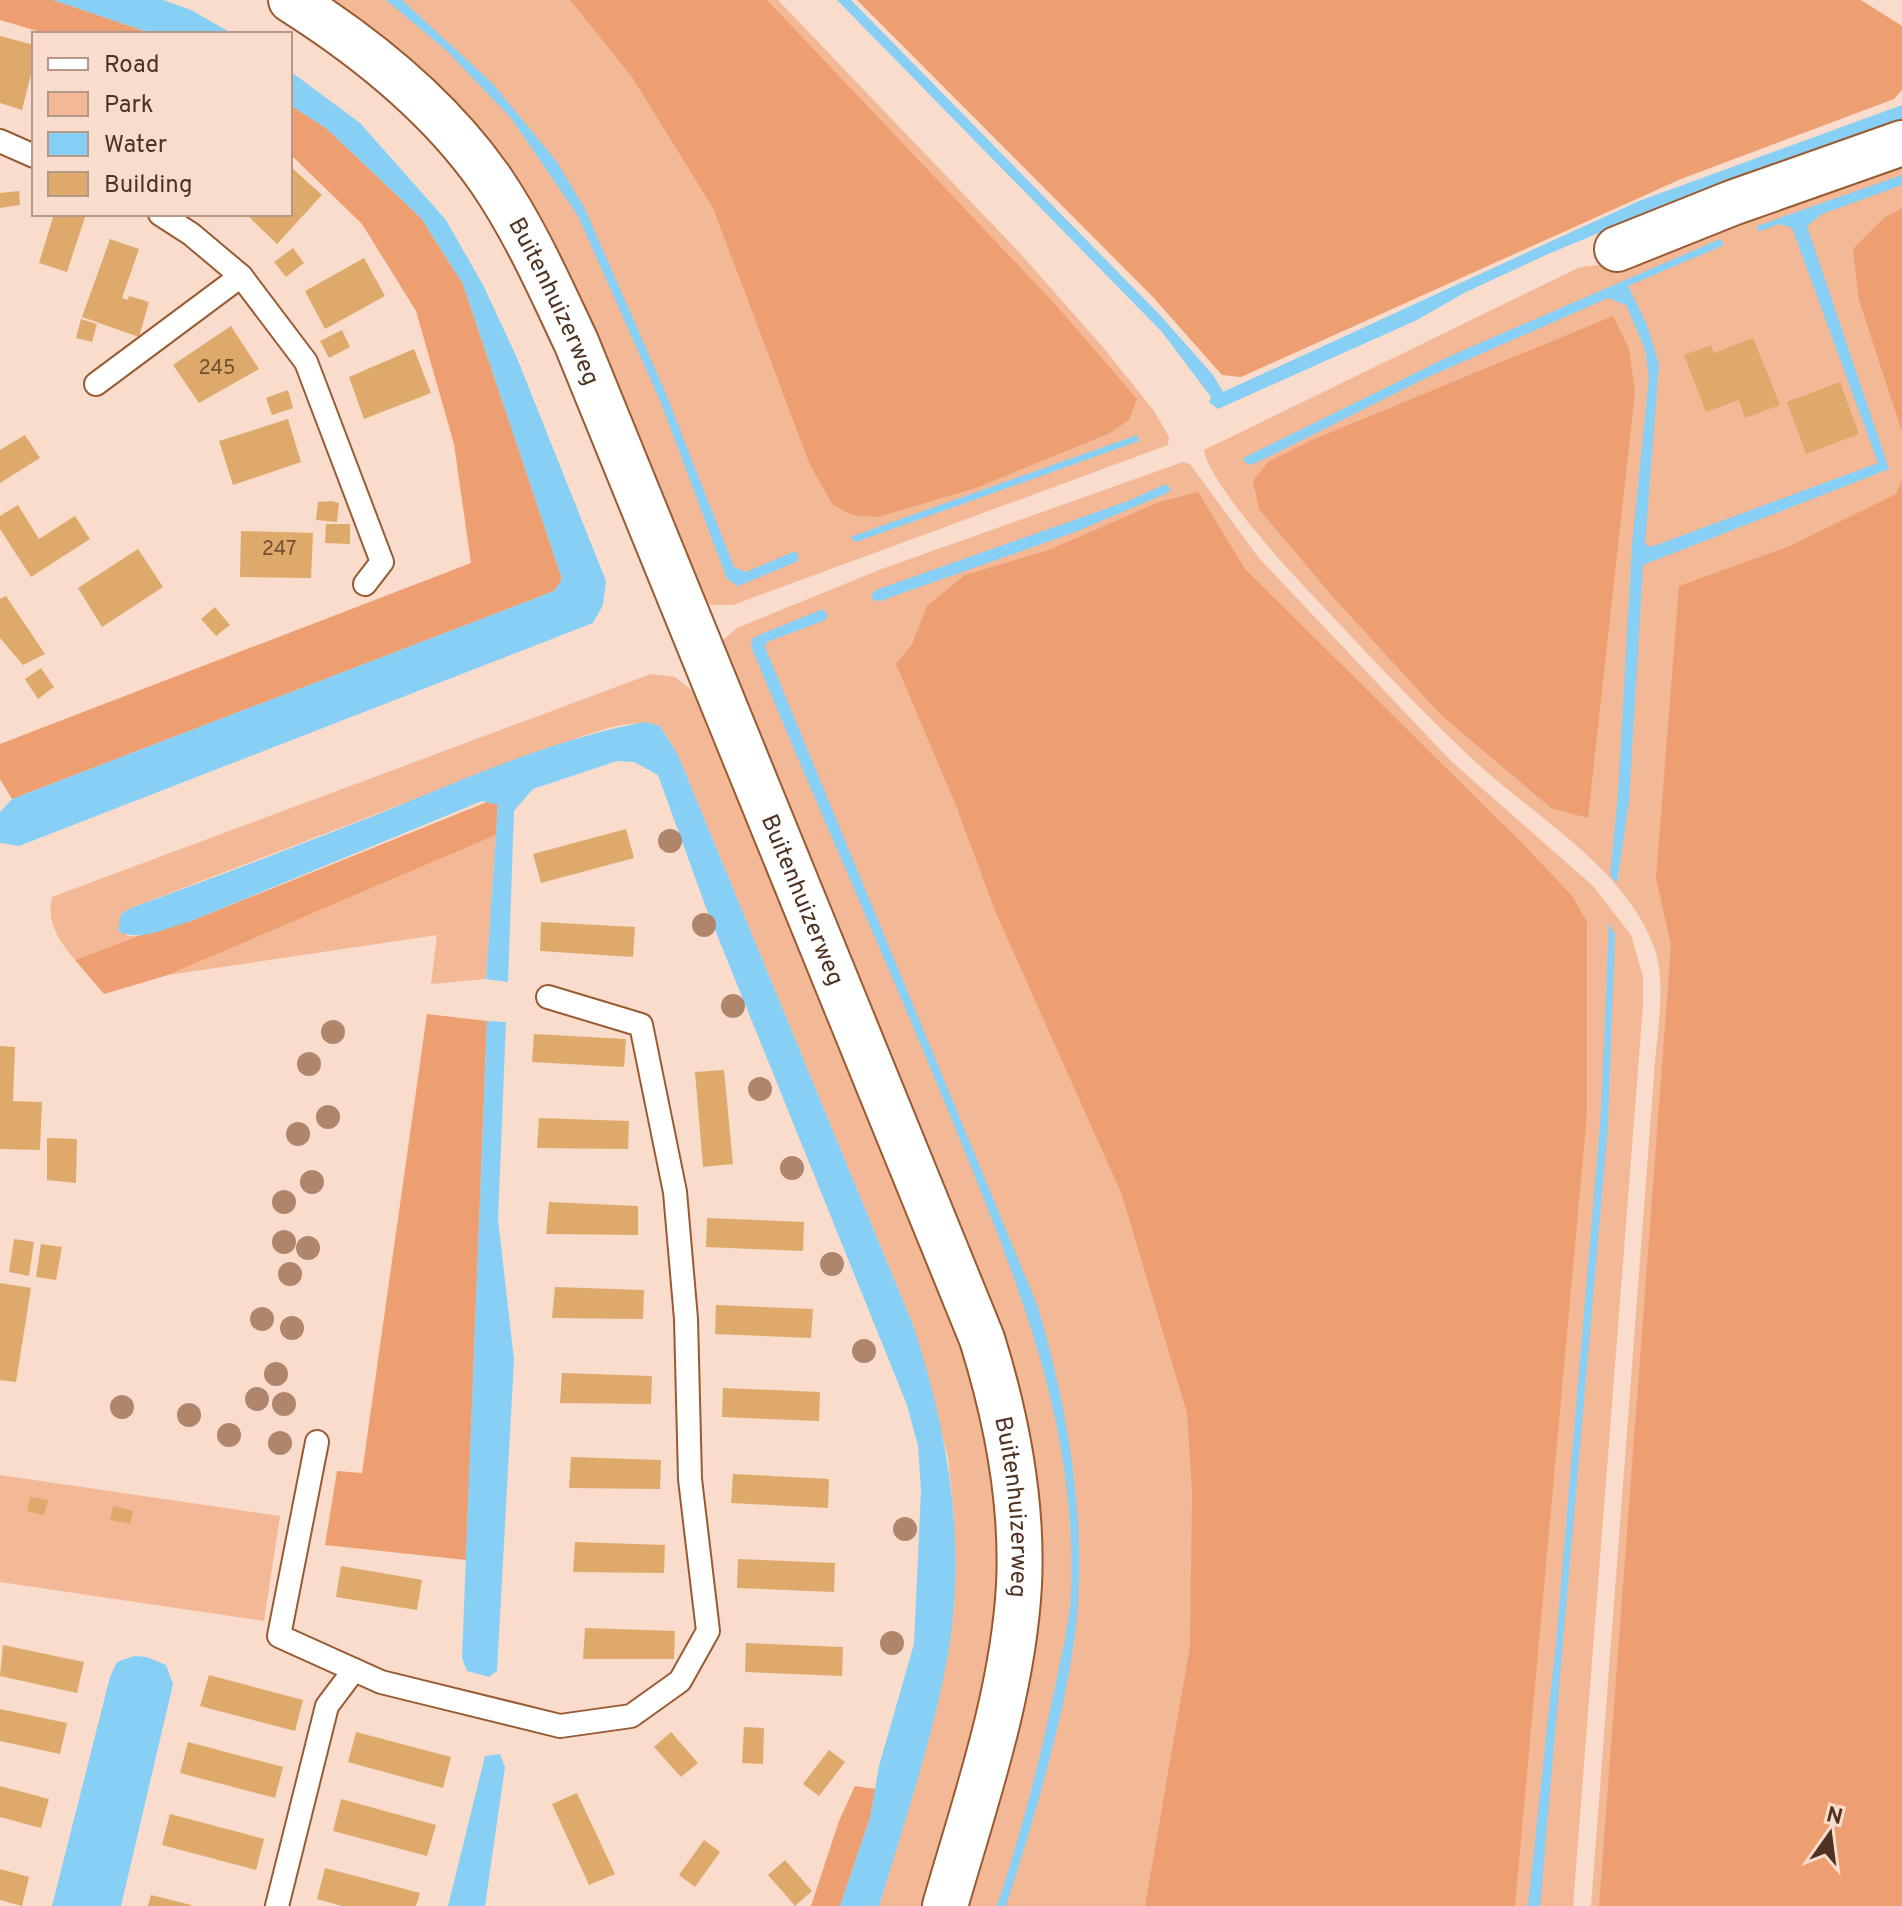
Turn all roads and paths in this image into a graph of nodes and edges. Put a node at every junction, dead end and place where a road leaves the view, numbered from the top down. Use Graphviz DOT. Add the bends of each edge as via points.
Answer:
graph roads {
  1 [pos="291,0"];
  2 [pos="0,141"];
  3 [pos="1902,143"];
  4 [pos="32,155"];
  5 [pos="163,216"];
  6 [pos="1617,249"];
  7 [pos="241,276"];
  8 [pos="96,384"];
  9 [pos="365,584"];
  10 [pos="548,997"];
  11 [pos="317,1442"];
  12 [pos="354,1670"];
  13 [pos="277,1906"];
  14 [pos="945,1906"];
  1 -- 14 [label="street, Buitenhuizerweg" via="372,56 430,108 490,180 535,254 576,342 982,1339 1010,1448 1019,1584 999,1708"];
  2 -- 4 [label="lane"];
  3 -- 6 [label="street"];
  5 -- 7 [label="lane"];
  7 -- 8 [label="lane"];
  7 -- 9 [label="lane" via="306,362 382,562"];
  10 -- 12 [label="lane" via="641,1025 675,1192 686,1319 690,1479 708,1631 680,1681 631,1716 560,1726 381,1682"];
  11 -- 12 [label="lane" via="279,1636"];
  12 -- 13 [label="lane" via="327,1706"];
}
